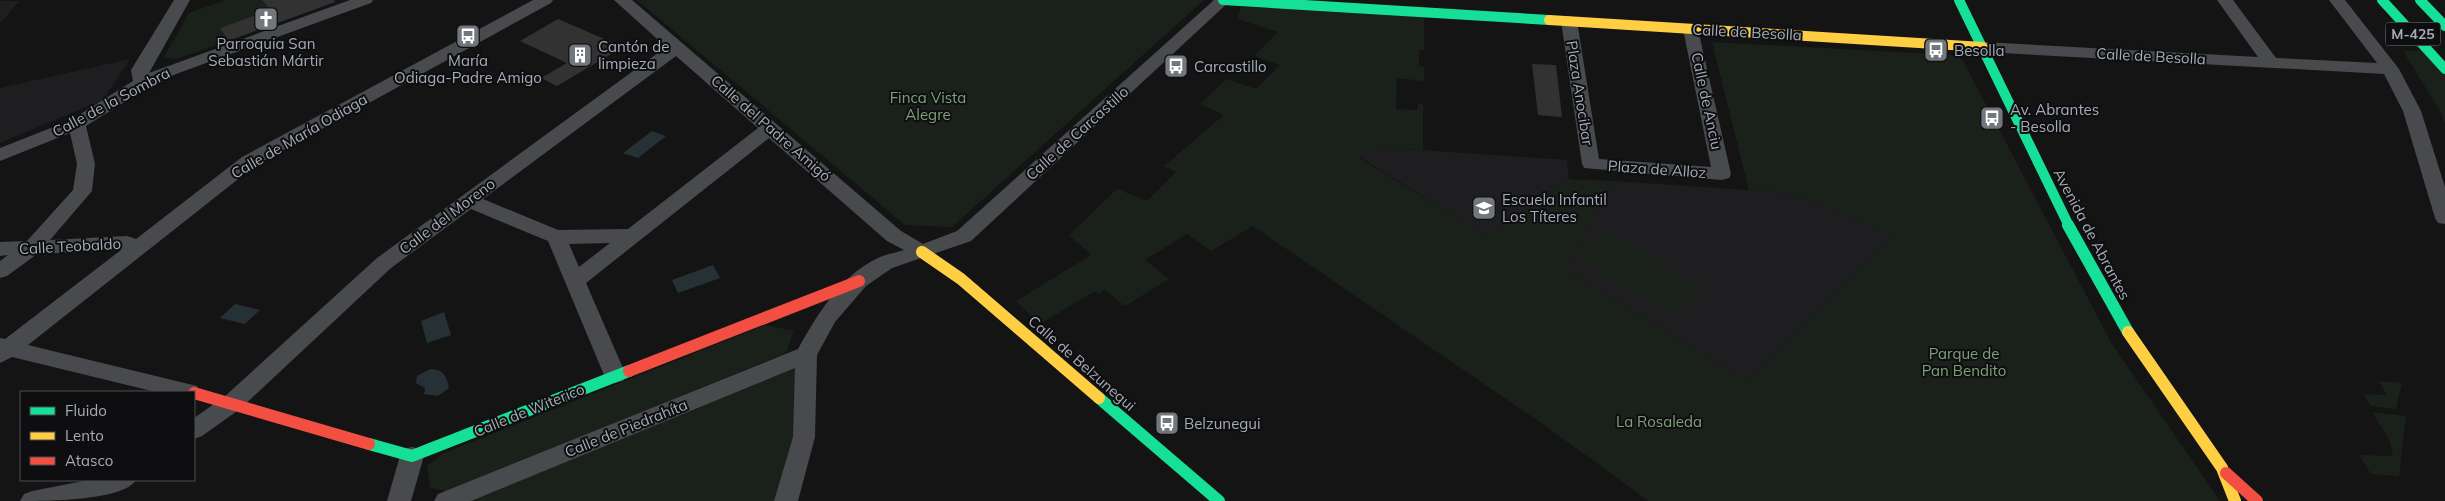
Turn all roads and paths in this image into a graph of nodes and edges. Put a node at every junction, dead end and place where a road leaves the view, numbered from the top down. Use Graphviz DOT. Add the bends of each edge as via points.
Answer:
graph roads {
  1 [pos="182,0"];
  2 [pos="364,0"];
  3 [pos="545,0"];
  4 [pos="622,0"];
  5 [pos="1223,0"];
  6 [pos="1959,0"];
  7 [pos="2225,0"];
  8 [pos="2337,0"];
  9 [pos="2382,0"];
  10 [pos="2420,0"];
  11 [pos="1569,22"];
  12 [pos="2445,26"];
  13 [pos="1691,29"];
  14 [pos="677,47"];
  15 [pos="1983,47"];
  16 [pos="2271,63"];
  17 [pos="2390,69"];
  18 [pos="2445,69"];
  19 [pos="144,82"];
  20 [pos="77,124"];
  21 [pos="770,128"];
  22 [pos="0,155"];
  23 [pos="1591,164"];
  24 [pos="1722,174"];
  25 [pos="467,200"];
  26 [pos="2445,218"];
  27 [pos="632,236"];
  28 [pos="556,237"];
  29 [pos="139,246"];
  30 [pos="33,247"];
  31 [pos="0,250"];
  32 [pos="922,252"];
  33 [pos="0,271"];
  34 [pos="575,281"];
  35 [pos="858,282"];
  36 [pos="3,350"];
  37 [pos="806,355"];
  38 [pos="615,375"];
  39 [pos="185,391"];
  40 [pos="195,393"];
  41 [pos="232,402"];
  42 [pos="195,429"];
  43 [pos="412,456"];
  44 [pos="2222,468"];
  45 [pos="122,481"];
  46 [pos="32,501"];
  47 [pos="399,501"];
  48 [pos="446,501"];
  49 [pos="786,501"];
  50 [pos="1219,501"];
  51 [pos="2235,501"];
  52 [pos="2257,501"];
  1 -- 19 [label="street" via="140,70 140,78"];
  2 -- 19 [label="street, Calle de la Sombra"];
  3 -- 29 [label="street, Calle de María Odiaga" via="249,161"];
  4 -- 14 [label="street, Calle del Padre Amigó"];
  5 -- 11 [label="street, Calle de Besolla"];
  5 -- 32 [label="street, Calle de Carcastillo" via="964,236"];
  6 -- 15 [label="street, Avenida de Abrantes"];
  7 -- 16 [label="street"];
  8 -- 17 [label="street"];
  9 -- 18 [label="street, M-425"];
  10 -- 12 [label="street, M-425"];
  11 -- 13 [label="street, Calle de Besolla"];
  11 -- 23 [label="street, Plaza Anocibar"];
  13 -- 15 [label="street, Calle de Besolla"];
  13 -- 24 [label="street, Calle de Anciu"];
  14 -- 21 [label="street, Calle del Padre Amigó"];
  14 -- 25 [label="street, Calle del Moreno"];
  15 -- 16 [label="street, Calle de Besolla"];
  15 -- 44 [label="street, Avenida de Abrantes" via="2068,225 2128,332"];
  16 -- 17 [label="street, Calle de Besolla"];
  17 -- 26 [label="street" via="2412,111"];
  19 -- 20 [label="street, Calle de la Sombra"];
  20 -- 22 [label="street, Calle de la Sombra"];
  20 -- 30 [label="street" via="86,164 82,191"];
  21 -- 27 [label="street"];
  21 -- 32 [label="street, Calle del Padre Amigó" via="894,236"];
  23 -- 24 [label="street, Plaza de Alloz"];
  25 -- 28 [label="street"];
  25 -- 41 [label="street, Calle del Moreno" via="384,262"];
  27 -- 28 [label="street"];
  27 -- 34 [label="street"];
  28 -- 34 [label="street"];
  29 -- 30 [label="street, Calle Teobaldo" via="127,243"];
  29 -- 36 [label="street, Calle de María Odiaga"];
  30 -- 31 [label="street, Calle Teobaldo"];
  30 -- 33 [label="street"];
  32 -- 35 [label="street, Calle de Carcastillo" via="885,263"];
  32 -- 50 [label="street, Calle de Belzunegui" via="961,279"];
  34 -- 38 [label="street"];
  35 -- 37 [label="street, Calle de Carcastillo" via="827,317"];
  35 -- 38 [label="street, Calle de Witerico"];
  36 -- 39 [label="street"];
  37 -- 48 [label="street, Calle de Piedrahíta"];
  37 -- 49 [label="street" via="804,437"];
  38 -- 43 [label="street, Calle de Witerico"];
  40 -- 41 [label="street"];
  41 -- 42 [label="street, Calle del Moreno"];
  41 -- 43 [label="street"];
  43 -- 47 [label="street"];
  44 -- 51 [label="street, Avenida de Abrantes"];
  44 -- 52 [label="street, Avenida de Abrantes"];
  45 -- 46 [label="street"];
}
